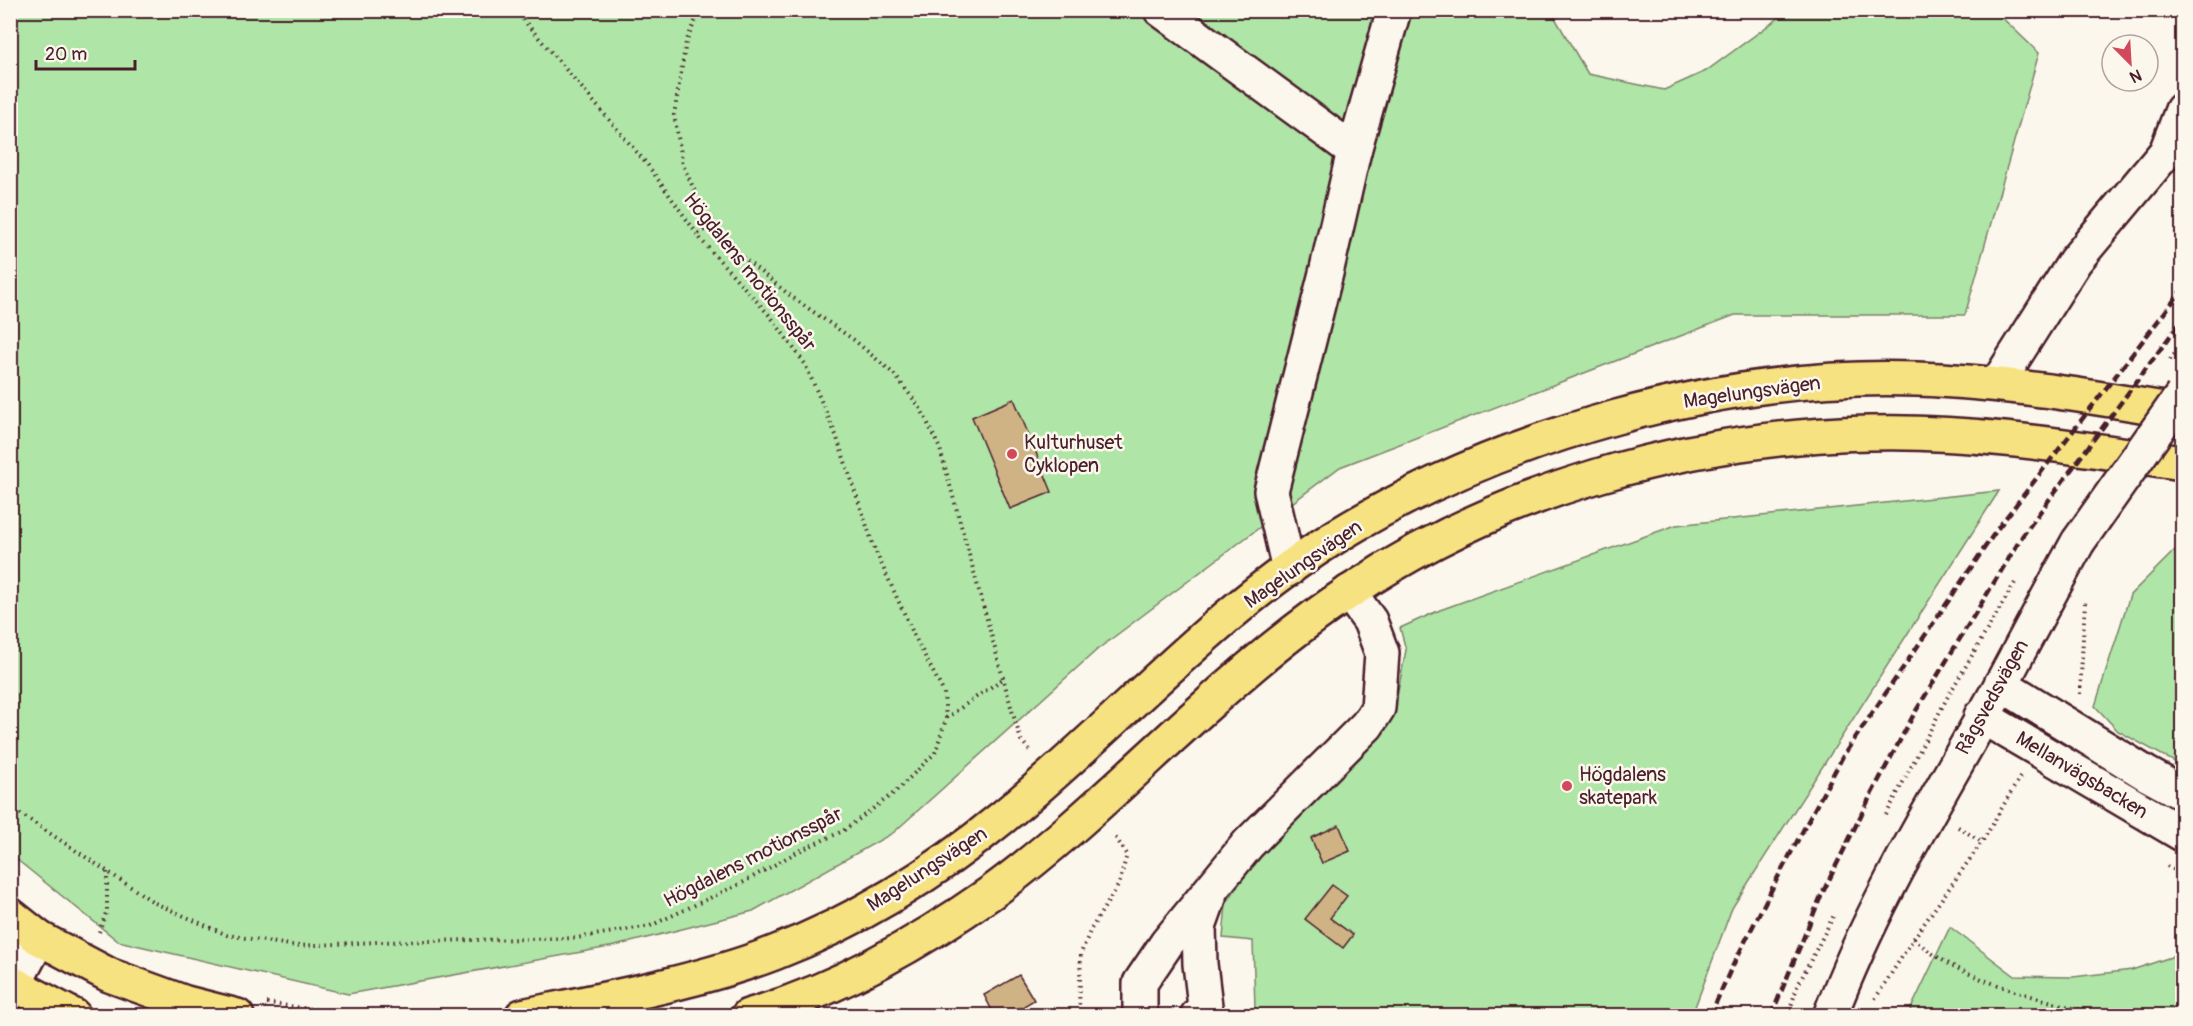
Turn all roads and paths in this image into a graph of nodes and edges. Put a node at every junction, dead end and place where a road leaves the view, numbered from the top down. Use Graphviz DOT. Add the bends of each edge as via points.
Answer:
graph roads {
  1 [pos="515,10"];
  2 [pos="700,10"];
  3 [pos="1161,10"];
  4 [pos="1394,10"];
  5 [pos="2182,110"];
  6 [pos="1354,151"];
  7 [pos="715,223"];
  8 [pos="698,234"];
  9 [pos="2182,344"];
  10 [pos="2170,360"];
  11 [pos="1997,384"];
  12 [pos="2182,395"];
  13 [pos="2182,412"];
  14 [pos="2182,463"];
  15 [pos="1289,569"];
  16 [pos="1349,592"];
  17 [pos="2085,597"];
  18 [pos="1004,678"];
  19 [pos="2001,684"];
  20 [pos="1981,716"];
  21 [pos="946,718"];
  22 [pos="2065,723"];
  23 [pos="2043,752"];
  24 [pos="1055,772"];
  25 [pos="2182,793"];
  26 [pos="10,807"];
  27 [pos="1116,828"];
  28 [pos="1112,831"];
  29 [pos="2182,834"];
  30 [pos="1103,839"];
  31 [pos="107,871"];
  32 [pos="1212,891"];
  33 [pos="11,916"];
  34 [pos="39,938"];
  35 [pos="1914,938"];
  36 [pos="95,941"];
  37 [pos="2182,980"];
  38 [pos="12,986"];
  39 [pos="1871,1006"];
  40 [pos="1142,1015"];
  41 [pos="74,1016"];
  42 [pos="237,1016"];
  43 [pos="522,1016"];
  44 [pos="748,1016"];
  45 [pos="1082,1016"];
  46 [pos="1197,1016"];
  47 [pos="1830,1016"];
  48 [pos="2101,1016"];
  49 [pos="2174,1016"];
  1 -- 8 [label="path, Högdalens motionsspår" via="647,164"];
  2 -- 7 [label="path" via="686,42 674,115 683,165 702,207"];
  3 -- 6 [label="street"];
  4 -- 6 [label="street"];
  5 -- 11 [label="street" via="2166,152 2075,261"];
  6 -- 15 [label="street" via="1270,491"];
  7 -- 8 [label="path"];
  7 -- 18 [label="path" via="741,257 894,374 921,410 940,449"];
  8 -- 21 [label="path, Högdalens motionsspår" via="771,317 805,364 836,435 875,550 944,693"];
  9 -- 10 [label="path"];
  11 -- 13 [label="main road, Magelungsvägen"];
  11 -- 15 [label="main road, Magelungsvägen" via="1915,379 1805,382 1689,400 1624,416 1520,447 1456,473 1334,538"];
  12 -- 19 [label="street, Rågsvedsvägen, bridge" via="2078,542"];
  14 -- 16 [label="main road" via="2044,443 1940,434 1808,435 1744,444 1628,468 1540,496 1415,552"];
  15 -- 24 [label="main road, Magelungsvägen" via="1194,646"];
  16 -- 32 [label="street" via="1370,621 1382,653 1378,708 1367,725 1248,844"];
  16 -- 44 [label="main road" via="1265,654 994,891 865,969"];
  17 -- 22 [label="path" via="2080,693"];
  18 -- 21 [label="path"];
  18 -- 24 [label="path" via="1021,740 1039,763"];
  19 -- 20 [label="street, Rågsvedsvägen"];
  19 -- 22 [label="street, Mellanvägsbacken"];
  20 -- 23 [label="street, Mellanvägsbacken"];
  20 -- 47 [label="street, Rågsvedsvägen" via="1873,919"];
  21 -- 31 [label="path, Högdalens motionsspår" via="935,753 894,793 843,831 650,926 576,938 296,946 227,935 155,903"];
  22 -- 25 [label="street, Mellanvägsbacken"];
  23 -- 29 [label="street, Mellanvägsbacken"];
  23 -- 35 [label="path" via="2021,776 1982,842"];
  24 -- 43 [label="main road, Magelungsvägen" via="925,874 825,931 725,969"];
  26 -- 31 [label="path, Högdalens motionsspår"];
  27 -- 28 [label="path"];
  28 -- 30 [label="path"];
  28 -- 45 [label="path" via="1127,854 1119,884 1081,953"];
  31 -- 36 [label="path" via="107,910"];
  32 -- 40 [label="street" via="1167,943 1140,982"];
  32 -- 46 [label="street" via="1199,926 1204,1006"];
  33 -- 34 [label="main road"];
  34 -- 38 [label="street"];
  34 -- 42 [label="main road" via="109,975 186,1003"];
  35 -- 39 [label="path"];
  35 -- 48 [label="path" via="1977,978"];
  37 -- 49 [label="path"];
  38 -- 41 [label="main road"];
}
